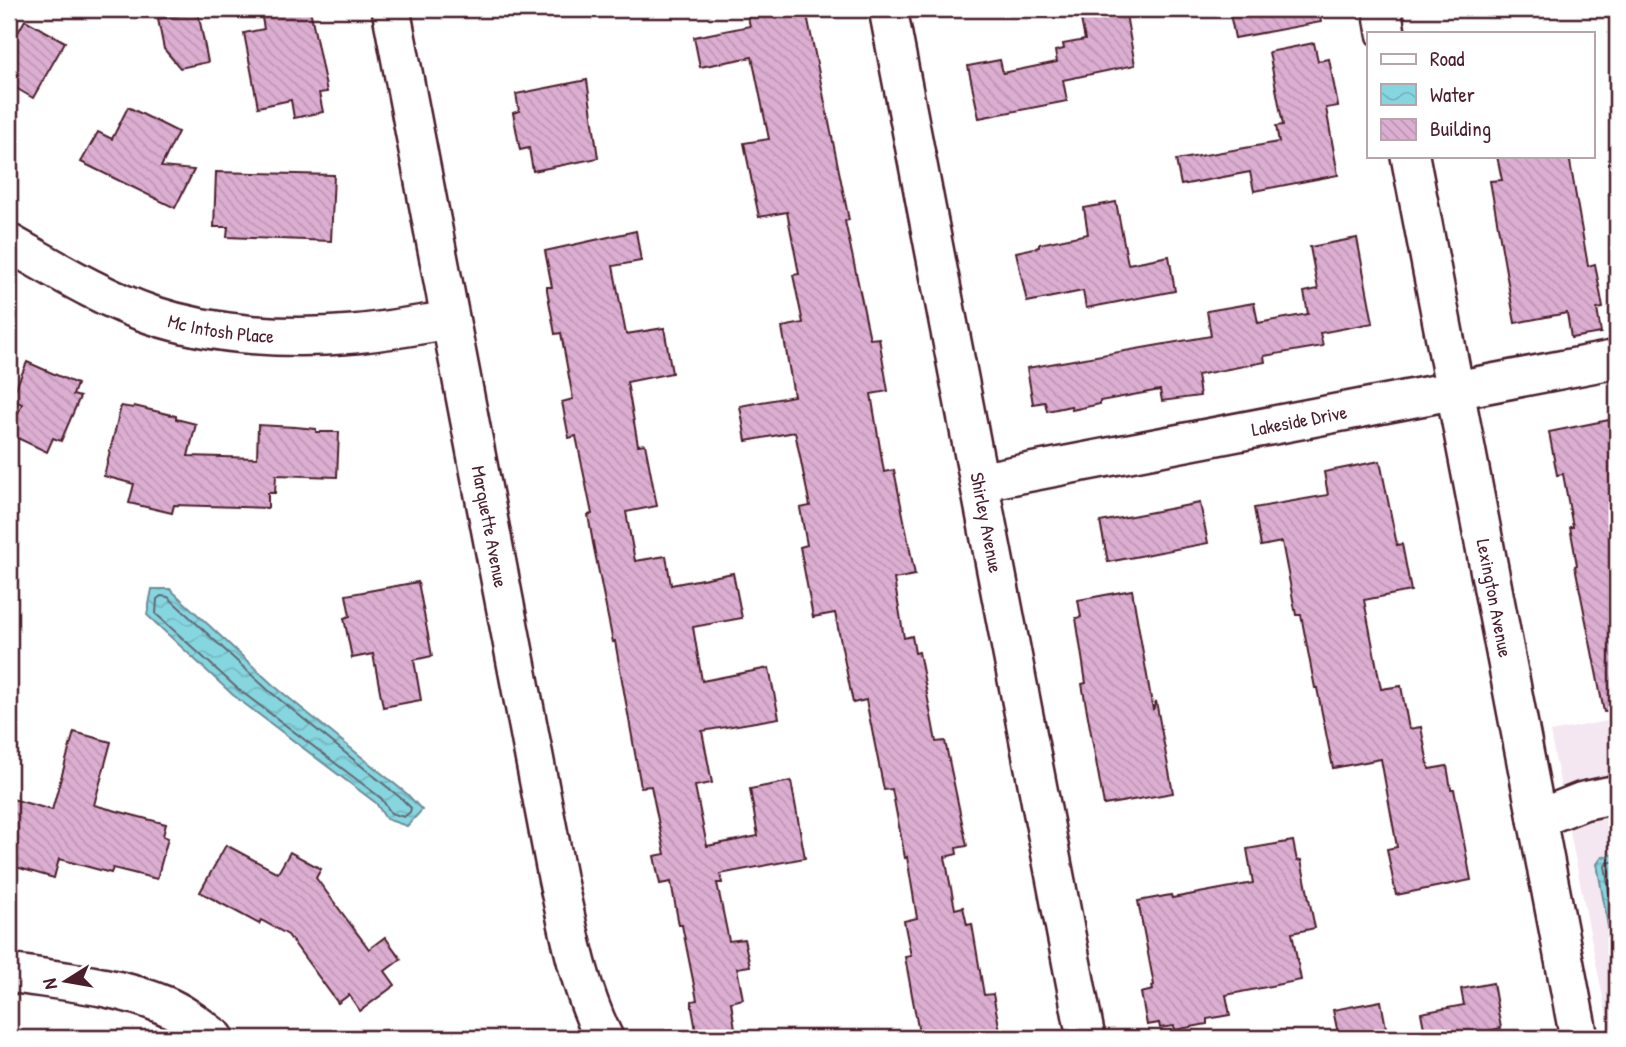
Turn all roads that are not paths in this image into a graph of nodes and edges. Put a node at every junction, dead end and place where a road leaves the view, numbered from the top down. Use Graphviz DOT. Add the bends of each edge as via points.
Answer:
graph roads {
  1 [pos="391,9"];
  2 [pos="888,9"];
  3 [pos="1382,9"];
  4 [pos="1386,32"];
  5 [pos="1410,158"];
  6 [pos="9,243"];
  7 [pos="450,320"];
  8 [pos="1617,359"];
  9 [pos="1456,389"];
  10 [pos="979,482"];
  11 [pos="1617,794"];
  12 [pos="1536,819"];
  13 [pos="9,973"];
  14 [pos="215,1038"];
  15 [pos="604,1038"];
  16 [pos="1086,1038"];
  17 [pos="1579,1038"];
  1 -- 7 [label="street, Marquette Avenue"];
  2 -- 10 [label="street, Shirley Avenue"];
  3 -- 4 [label="street"];
  5 -- 9 [label="street, Lexington Avenue"];
  6 -- 7 [label="street, Mc Intosh Place" via="141,311 217,330 290,336 354,334"];
  7 -- 15 [label="street, Marquette Avenue" via="562,903 574,955"];
  8 -- 9 [label="street, Lakeside Drive"];
  9 -- 10 [label="street, Lakeside Drive"];
  9 -- 12 [label="street, Lexington Avenue"];
  10 -- 16 [label="street, Shirley Avenue"];
  11 -- 12 [label="street"];
  12 -- 17 [label="street, Lexington Avenue"];
  13 -- 14 [label="street" via="116,990 164,1005"];
}
